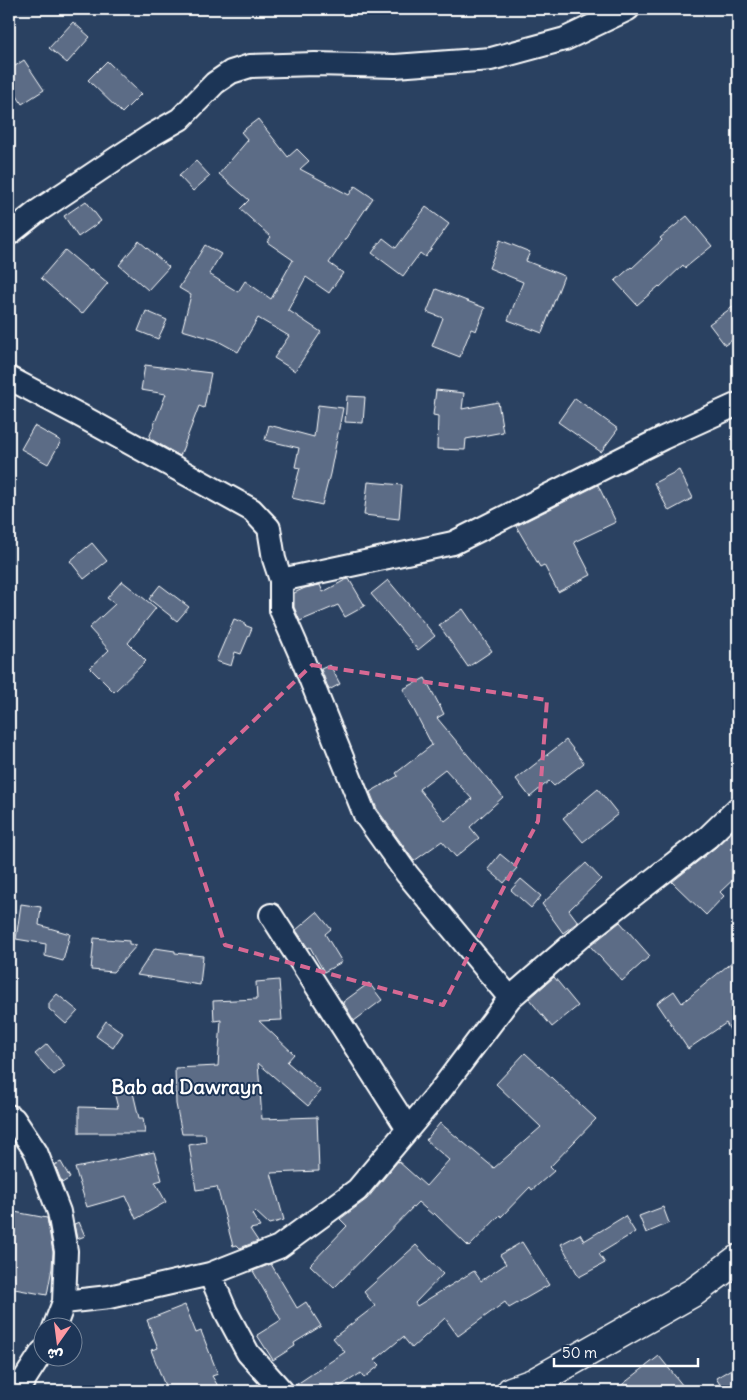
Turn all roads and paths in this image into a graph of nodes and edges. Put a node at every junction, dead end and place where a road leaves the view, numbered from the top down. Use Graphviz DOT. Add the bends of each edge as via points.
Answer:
graph roads {
  1 [pos="628,9"];
  2 [pos="9,234"];
  3 [pos="9,378"];
  4 [pos="738,404"];
  5 [pos="281,580"];
  6 [pos="738,808"];
  7 [pos="271,915"];
  8 [pos="510,998"];
  9 [pos="9,1116"];
  10 [pos="408,1129"];
  11 [pos="738,1259"];
  12 [pos="210,1274"];
  13 [pos="64,1302"];
  14 [pos="58,1318"];
  15 [pos="32,1368"];
  16 [pos="17,1391"];
  17 [pos="282,1391"];
  18 [pos="511,1391"];
  1 -- 2 [label="street" via="565,39 490,59 395,66 250,66 231,72 215,83 180,119 116,158"];
  3 -- 5 [label="street" via="252,510 269,528"];
  4 -- 5 [label="street" via="453,543"];
  5 -- 8 [label="street" via="281,610 365,815 407,874"];
  6 -- 8 [label="street" via="708,837 586,932"];
  7 -- 10 [label="street"];
  8 -- 10 [label="street"];
  9 -- 13 [label="street" via="36,1152 59,1212 66,1251"];
  10 -- 12 [label="street" via="357,1190 279,1247"];
  11 -- 18 [label="main road" via="694,1292 534,1383"];
  12 -- 13 [label="street" via="110,1297"];
  12 -- 17 [label="street" via="248,1353"];
  13 -- 14 [label="street"];
  15 -- 16 [label="street"];
}
